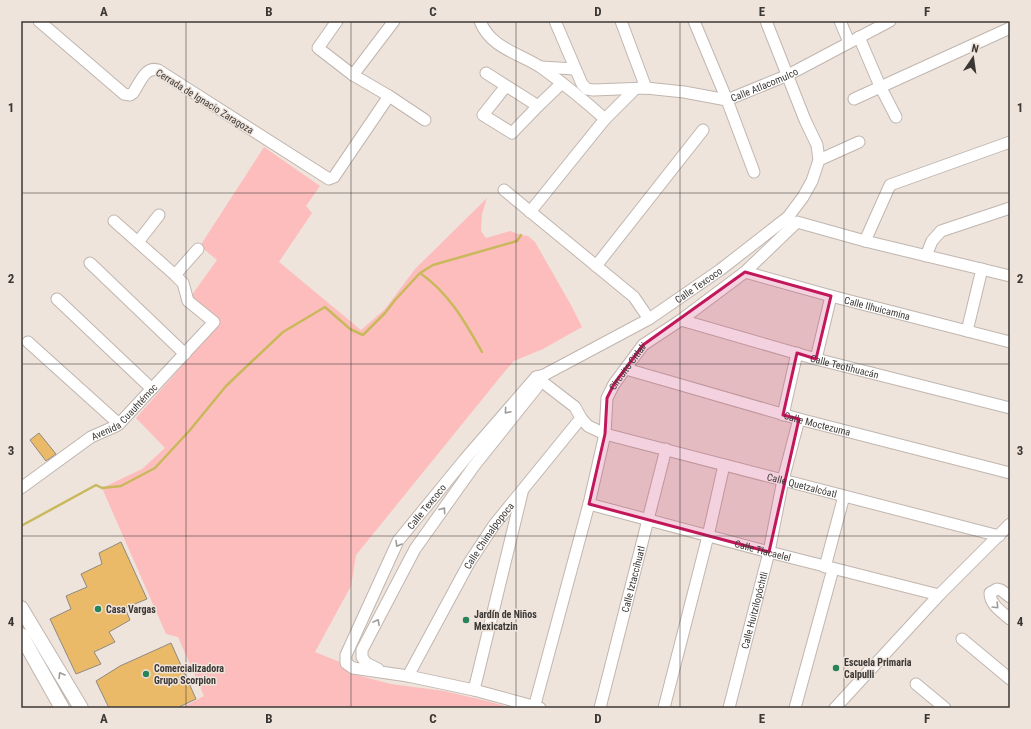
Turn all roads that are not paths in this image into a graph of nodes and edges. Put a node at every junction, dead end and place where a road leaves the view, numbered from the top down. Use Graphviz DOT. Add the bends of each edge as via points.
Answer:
graph roads {
  1 [pos="39,21"];
  2 [pos="337,21"];
  3 [pos="394,21"];
  4 [pos="480,21"];
  5 [pos="555,21"];
  6 [pos="621,21"];
  7 [pos="694,21"];
  8 [pos="766,21"];
  9 [pos="840,21"];
  10 [pos="886,22"];
  11 [pos="1010,28"];
  12 [pos="859,36"];
  13 [pos="849,42"];
  14 [pos="540,67"];
  15 [pos="575,69"];
  16 [pos="486,73"];
  17 [pos="353,75"];
  18 [pos="788,75"];
  19 [pos="562,83"];
  20 [pos="506,86"];
  21 [pos="880,86"];
  22 [pos="640,88"];
  23 [pos="389,96"];
  24 [pos="854,99"];
  25 [pos="727,100"];
  26 [pos="538,106"];
  27 [pos="896,117"];
  28 [pos="605,119"];
  29 [pos="425,120"];
  30 [pos="704,130"];
  31 [pos="859,142"];
  32 [pos="1010,142"];
  33 [pos="819,160"];
  34 [pos="754,172"];
  35 [pos="504,190"];
  36 [pos="1010,208"];
  37 [pos="530,212"];
  38 [pos="159,215"];
  39 [pos="114,221"];
  40 [pos="865,241"];
  41 [pos="138,242"];
  42 [pos="198,249"];
  43 [pos="926,256"];
  44 [pos="90,262"];
  45 [pos="596,266"];
  46 [pos="982,269"];
  47 [pos="745,272"];
  48 [pos="175,275"];
  49 [pos="1010,276"];
  50 [pos="831,296"];
  51 [pos="57,299"];
  52 [pos="649,319"];
  53 [pos="681,320"];
  54 [pos="967,331"];
  55 [pos="28,342"];
  56 [pos="1010,342"];
  57 [pos="797,353"];
  58 [pos="185,354"];
  59 [pos="816,359"];
  60 [pos="626,369"];
  61 [pos="541,378"];
  62 [pos="152,389"];
  63 [pos="1010,408"];
  64 [pos="783,415"];
  65 [pos="581,418"];
  66 [pos="799,419"];
  67 [pos="119,424"];
  68 [pos="605,434"];
  69 [pos="666,449"];
  70 [pos="724,465"];
  71 [pos="1010,473"];
  72 [pos="783,480"];
  73 [pos="21,488"];
  74 [pos="523,488"];
  75 [pos="844,496"];
  76 [pos="588,504"];
  77 [pos="648,520"];
  78 [pos="1010,524"];
  79 [pos="708,536"];
  80 [pos="999,536"];
  81 [pos="769,552"];
  82 [pos="829,568"];
  83 [pos="939,595"];
  84 [pos="1010,597"];
  85 [pos="21,608"];
  86 [pos="1010,619"];
  87 [pos="21,635"];
  88 [pos="962,639"];
  89 [pos="387,674"];
  90 [pos="408,676"];
  91 [pos="1010,679"];
  92 [pos="916,684"];
  93 [pos="474,690"];
  94 [pos="62,708"];
  95 [pos="81,708"];
  96 [pos="536,708"];
  97 [pos="600,708"];
  98 [pos="664,708"];
  99 [pos="729,708"];
  100 [pos="795,708"];
  101 [pos="835,708"];
  102 [pos="945,708"];
  1 -- 23 [label="street, Cerrada de Ignacio Zaragoza" via="124,94 133,93 148,70 158,70 326,178 334,177"];
  2 -- 17 [label="street" via="318,48"];
  3 -- 17 [label="street"];
  4 -- 14 [label="street" via="490,37 501,46"];
  5 -- 15 [label="street"];
  6 -- 22 [label="street"];
  7 -- 25 [label="street"];
  8 -- 18 [label="street"];
  9 -- 13 [label="street"];
  10 -- 12 [label="street, Calle Atlacomulco"];
  11 -- 21 [label="street"];
  12 -- 13 [label="street, Calle Atlacomulco"];
  12 -- 21 [label="street"];
  13 -- 18 [label="street, Calle Atlacomulco"];
  14 -- 15 [label="street"];
  14 -- 19 [label="street"];
  15 -- 22 [label="street, Calle Atlacomulco" via="586,89"];
  16 -- 20 [label="street"];
  17 -- 23 [label="street"];
  18 -- 25 [label="street, Calle Atlacomulco"];
  18 -- 33 [label="street" via="817,146"];
  19 -- 26 [label="street"];
  19 -- 28 [label="street"];
  20 -- 26 [label="street"];
  20 -- 26 [label="street" via="483,115 512,134"];
  21 -- 24 [label="street"];
  21 -- 27 [label="street"];
  22 -- 25 [label="street, Calle Atlacomulco" via="684,92"];
  22 -- 28 [label="street"];
  23 -- 29 [label="street"];
  25 -- 34 [label="street"];
  28 -- 37 [label="street"];
  30 -- 45 [label="street"];
  31 -- 33 [label="street"];
  32 -- 40 [label="street" via="890,185"];
  33 -- 52 [label="street, Calle Texcoco" via="812,181 788,217 720,270"];
  35 -- 37 [label="street"];
  36 -- 43 [label="street" via="941,231 932,241"];
  37 -- 45 [label="street"];
  38 -- 41 [label="street"];
  39 -- 41 [label="street"];
  40 -- 43 [label="street, Circuito Citlali"];
  40 -- 47 [label="street, Circuito Citlali" via="797,222"];
  41 -- 48 [label="street"];
  42 -- 48 [label="street"];
  43 -- 46 [label="street, Circuito Citlali"];
  44 -- 58 [label="street"];
  45 -- 52 [label="street" via="634,297"];
  46 -- 49 [label="street, Circuito Citlali"];
  46 -- 54 [label="street"];
  47 -- 50 [label="street, Calle Ilhuicamina"];
  47 -- 53 [label="street, Circuito Citlali"];
  48 -- 58 [label="street, Avenida Cuauhtémoc" via="183,283 188,301 214,322"];
  50 -- 54 [label="street, Calle Ilhuicamina"];
  50 -- 59 [label="street"];
  51 -- 62 [label="street"];
  52 -- 61 [label="street, Calle Texcoco"];
  53 -- 57 [label="street, Calle Teotihuacán"];
  53 -- 60 [label="street, Circuito Citlali" via="643,345"];
  54 -- 56 [label="street, Calle Ilhuicamina"];
  55 -- 67 [label="street"];
  57 -- 59 [label="street, Calle Teotihuacán"];
  57 -- 64 [label="street"];
  58 -- 62 [label="street, Avenida Cuauhtémoc"];
  59 -- 63 [label="street, Calle Teotihuacán"];
  60 -- 64 [label="street, Calle Moctezuma"];
  60 -- 68 [label="street, Circuito Citlali" via="607,398"];
  61 -- 65 [label="street" via="575,407"];
  89 -- 61 [label="street, Calle Texcoco, one-way" via="366,663 362,657 362,650 415,549"];
  61 -- 89 [label="street, Calle Texcoco, one-way" via="465,459 398,541 346,654 346,663 352,668"];
  62 -- 67 [label="street, Avenida Cuauhtémoc"];
  64 -- 66 [label="street, Calle Moctezuma"];
  65 -- 68 [label="street, Calle Quetzalcóatl" via="588,426"];
  65 -- 74 [label="street, Calle Chimalpopoca"];
  66 -- 71 [label="street, Calle Moctezuma"];
  66 -- 72 [label="street, Calle Huitzilopóchtli"];
  67 -- 73 [label="street, Avenida Cuauhtémoc" via="91,438"];
  68 -- 69 [label="street, Calle Quetzalcóatl"];
  68 -- 76 [label="street, Circuito Citlali"];
  69 -- 70 [label="street, Calle Quetzalcóatl"];
  69 -- 77 [label="street, Calle Iztaccíhuatl"];
  70 -- 72 [label="street, Calle Quetzalcóatl"];
  70 -- 79 [label="street"];
  72 -- 75 [label="street, Calle Quetzalcóatl"];
  72 -- 81 [label="street, Calle Huitzilopóchtli"];
  74 -- 90 [label="street, Calle Chimalpopoca" via="469,563"];
  74 -- 93 [label="street"];
  75 -- 80 [label="street, Calle Quetzalcóatl"];
  75 -- 82 [label="street"];
  76 -- 77 [label="street, Calle Tlacaelel"];
  76 -- 96 [label="street, Circuito Citlali"];
  77 -- 79 [label="street, Calle Tlacaelel"];
  77 -- 97 [label="street, Calle Iztaccíhuatl"];
  78 -- 80 [label="street"];
  79 -- 81 [label="street, Calle Tlacaelel"];
  79 -- 98 [label="street"];
  80 -- 83 [label="street"];
  81 -- 82 [label="street, Calle Tlacaelel"];
  81 -- 99 [label="street, Calle Huitzilopóchtli"];
  82 -- 83 [label="street, Calle Tlacaelel"];
  82 -- 100 [label="street"];
  83 -- 101 [label="street"];
  84 -- 86 [label="street, one-way" via="997,588 990,593 992,603"];
  95 -- 85 [label="main road, one-way"];
  87 -- 94 [label="main road"];
  88 -- 91 [label="street"];
  89 -- 90 [label="street"];
  90 -- 93 [label="street"];
  92 -- 102 [label="street"];
  93 -- 96 [label="street"];
}
